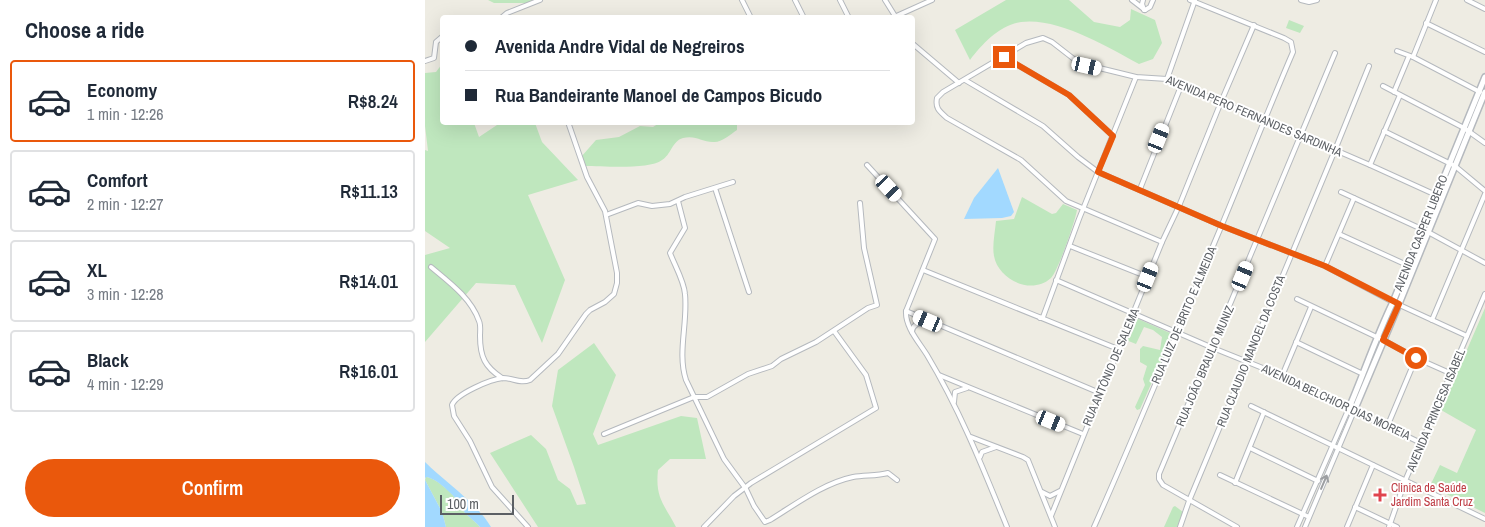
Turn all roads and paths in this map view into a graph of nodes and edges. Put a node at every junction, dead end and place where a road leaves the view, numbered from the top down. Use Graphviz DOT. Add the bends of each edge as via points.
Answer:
graph roads {
  1 [pos="540,0"];
  2 [pos="742,0"];
  3 [pos="795,0"];
  4 [pos="840,0"];
  5 [pos="885,0"];
  6 [pos="931,0"];
  7 [pos="1132,0"];
  8 [pos="1143,0"];
  9 [pos="1153,0"];
  10 [pos="1301,0"];
  11 [pos="1436,0"];
  12 [pos="1467,0"];
  13 [pos="1193,1"];
  14 [pos="1315,1"];
  15 [pos="1476,2"];
  16 [pos="1485,9"];
  17 [pos="1145,10"];
  18 [pos="505,15"];
  19 [pos="750,15"];
  20 [pos="802,15"];
  21 [pos="848,15"];
  22 [pos="892,15"];
  23 [pos="897,15"];
  24 [pos="1427,23"];
  25 [pos="1254,25"];
  26 [pos="440,39"];
  27 [pos="915,46"];
  28 [pos="1397,51"];
  29 [pos="1485,52"];
  30 [pos="1335,53"];
  31 [pos="1411,56"];
  32 [pos="1004,57"];
  33 [pos="425,61"];
  34 [pos="1369,66"];
  35 [pos="1136,77"];
  36 [pos="1485,77"];
  37 [pos="1167,79"];
  38 [pos="965,80"];
  39 [pos="959,83"];
  40 [pos="1181,86"];
  41 [pos="1383,86"];
  42 [pos="1394,92"];
  43 [pos="1483,93"];
  44 [pos="1400,95"];
  45 [pos="1221,102"];
  46 [pos="1263,119"];
  47 [pos="569,125"];
  48 [pos="1466,129"];
  49 [pos="1384,131"];
  50 [pos="1113,136"];
  51 [pos="1301,136"];
  52 [pos="1485,142"];
  53 [pos="1335,150"];
  54 [pos="1449,163"];
  55 [pos="867,165"];
  56 [pos="1369,165"];
  57 [pos="1455,166"];
  58 [pos="1098,172"];
  59 [pos="733,182"];
  60 [pos="715,188"];
  61 [pos="1140,189"];
  62 [pos="1341,192"];
  63 [pos="1485,193"];
  64 [pos="1436,195"];
  65 [pos="1354,198"];
  66 [pos="678,201"];
  67 [pos="860,203"];
  68 [pos="1179,206"];
  69 [pos="1084,208"];
  70 [pos="606,215"];
  71 [pos="1222,226"];
  72 [pos="1425,231"];
  73 [pos="1339,234"];
  74 [pos="1258,240"];
  75 [pos="1162,242"];
  76 [pos="1069,246"];
  77 [pos="1461,250"];
  78 [pos="1291,252"];
  79 [pos="1485,263"];
  80 [pos="1407,265"];
  81 [pos="1325,266"];
  82 [pos="431,267"];
  83 [pos="923,270"];
  84 [pos="1148,277"];
  85 [pos="1056,280"];
  86 [pos="749,292"];
  87 [pos="1485,294"];
  88 [pos="1297,299"];
  89 [pos="1393,302"];
  90 [pos="1399,304"];
  91 [pos="1311,307"];
  92 [pos="906,311"];
  93 [pos="1133,313"];
  94 [pos="1040,318"];
  95 [pos="1432,320"];
  96 [pos="928,321"];
  97 [pos="834,331"];
  98 [pos="1177,331"];
  99 [pos="913,332"];
  100 [pos="1467,336"];
  101 [pos="1376,337"];
  102 [pos="1383,340"];
  103 [pos="1296,342"];
  104 [pos="1213,348"];
  105 [pos="1118,349"];
  106 [pos="1416,358"];
  107 [pos="1247,361"];
  108 [pos="1363,374"];
  109 [pos="1452,374"];
  110 [pos="939,375"];
  111 [pos="1282,376"];
  112 [pos="502,378"];
  113 [pos="970,388"];
  114 [pos="1100,393"];
  115 [pos="694,397"];
  116 [pos="954,404"];
  117 [pos="1251,406"];
  118 [pos="1351,409"];
  119 [pos="1264,412"];
  120 [pos="1387,427"];
  121 [pos="604,434"];
  122 [pos="1083,434"];
  123 [pos="971,437"];
  124 [pos="1421,443"];
  125 [pos="1333,445"];
  126 [pos="997,447"];
  127 [pos="1250,448"];
  128 [pos="1338,448"];
  129 [pos="980,459"];
  130 [pos="1373,465"];
  131 [pos="1220,476"];
  132 [pos="897,480"];
  133 [pos="1318,481"];
  134 [pos="1405,481"];
  135 [pos="1235,482"];
  136 [pos="745,488"];
  137 [pos="1061,489"];
  138 [pos="1040,491"];
  139 [pos="1189,501"];
  140 [pos="1355,507"];
  141 [pos="1303,514"];
  142 [pos="1051,516"];
  143 [pos="1309,517"];
  144 [pos="1485,519"];
  145 [pos="1389,525"];
  146 [pos="528,527"];
  147 [pos="704,527"];
  148 [pos="1007,527"];
  149 [pos="1055,527"];
  150 [pos="1094,527"];
  151 [pos="1180,527"];
  152 [pos="1237,527"];
  153 [pos="1297,527"];
  154 [pos="1305,527"];
  155 [pos="1347,527"];
  156 [pos="1397,527"];
  1 -- 18 [label="street"];
  2 -- 19 [label="street"];
  3 -- 20 [label="street"];
  4 -- 21 [label="street"];
  5 -- 22 [label="street"];
  6 -- 23 [label="street"];
  7 -- 17 [label="street"];
  8 -- 17 [label="street"];
  9 -- 17 [label="street"];
  10 -- 14 [label="street"];
  11 -- 24 [label="street"];
  12 -- 15 [label="street"];
  13 -- 25 [label="street"];
  13 -- 37 [label="street"];
  15 -- 16 [label="street"];
  24 -- 29 [label="street"];
  24 -- 31 [label="street"];
  25 -- 45 [label="street, RUA ANTÔNIO DE SALEMA"];
  25 -- 46 [label="street, RUA LUIZ DE BRITO E ALMEIDA" via="1284,38 1293,46"];
  26 -- 33 [label="street" via="436,42 434,58"];
  27 -- 39 [label="street"];
  28 -- 31 [label="street"];
  30 -- 51 [label="street, RUA JOÃO BRAULIO MUNIZ"];
  31 -- 42 [label="street"];
  31 -- 43 [label="street"];
  32 -- 35 [label="street, AVENIDA PERO FERNANDES SARDINHA" via="1031,41 1043,38 1079,63"];
  32 -- 38 [label="street"];
  32 -- 50 [label="street" via="1069,95"];
  34 -- 53 [label="street, RUA CLAUDIO MANOEL DA COSTA"];
  35 -- 37 [label="street, AVENIDA PERO FERNANDES SARDINHA"];
  35 -- 50 [label="street"];
  36 -- 43 [label="street, AVENIDA CASPER LIBERO"];
  37 -- 40 [label="street, AVENIDA PERO FERNANDES SARDINHA"];
  38 -- 39 [label="street"];
  38 -- 58 [label="street" via="1043,126"];
  39 -- 69 [label="street" via="937,98 939,112 1011,153 1031,167 1066,201"];
  40 -- 45 [label="street, AVENIDA PERO FERNANDES SARDINHA"];
  40 -- 61 [label="street"];
  41 -- 42 [label="street"];
  42 -- 44 [label="street"];
  43 -- 48 [label="street, AVENIDA CASPER LIBERO"];
  44 -- 48 [label="street"];
  44 -- 49 [label="street"];
  45 -- 46 [label="street, AVENIDA PERO FERNANDES SARDINHA"];
  45 -- 68 [label="street, RUA ANTÔNIO DE SALEMA"];
  46 -- 51 [label="street, AVENIDA PERO FERNANDES SARDINHA"];
  46 -- 71 [label="street, RUA LUIZ DE BRITO E ALMEIDA"];
  47 -- 70 [label="street"];
  48 -- 52 [label="street"];
  48 -- 54 [label="street, AVENIDA CASPER LIBERO"];
  48 -- 57 [label="street, AVENIDA CASPER LIBERO"];
  49 -- 54 [label="street"];
  49 -- 56 [label="street"];
  50 -- 58 [label="street"];
  51 -- 53 [label="street, AVENIDA PERO FERNANDES SARDINHA"];
  51 -- 74 [label="street, RUA JOÃO BRAULIO MUNIZ"];
  53 -- 56 [label="street, AVENIDA PERO FERNANDES SARDINHA"];
  53 -- 78 [label="street, RUA CLAUDIO MANOEL DA COSTA"];
  54 -- 57 [label="street"];
  54 -- 64 [label="street, AVENIDA CASPER LIBERO"];
  55 -- 83 [label="street" via="935,239"];
  56 -- 64 [label="street, AVENIDA PERO FERNANDES SARDINHA"];
  57 -- 63 [label="street"];
  57 -- 72 [label="street, AVENIDA CASPER LIBERO"];
  58 -- 61 [label="street"];
  58 -- 69 [label="street"];
  59 -- 60 [label="street"];
  60 -- 66 [label="street"];
  60 -- 86 [label="street"];
  61 -- 68 [label="street"];
  62 -- 65 [label="street"];
  63 -- 77 [label="street"];
  64 -- 72 [label="street, AVENIDA CASPER LIBERO"];
  65 -- 72 [label="street"];
  65 -- 73 [label="street"];
  66 -- 70 [label="street" via="652,206 638,203"];
  66 -- 115 [label="street" via="685,228 671,254 685,292 682,368"];
  67 -- 97 [label="street" via="864,248 877,305"];
  68 -- 71 [label="street"];
  68 -- 75 [label="street, RUA ANTÔNIO DE SALEMA"];
  69 -- 75 [label="street"];
  69 -- 76 [label="street"];
  70 -- 112 [label="street" via="617,273 614,294 586,314 567,344 536,376 524,382"];
  71 -- 74 [label="street"];
  71 -- 98 [label="street, RUA LUIZ DE BRITO E ALMEIDA"];
  72 -- 77 [label="street"];
  72 -- 80 [label="street, AVENIDA CASPER LIBERO"];
  72 -- 90 [label="street, AVENIDA CASPER LIBERO"];
  73 -- 80 [label="street"];
  73 -- 81 [label="street"];
  74 -- 78 [label="street"];
  74 -- 104 [label="street, RUA JOÃO BRAULIO MUNIZ"];
  75 -- 84 [label="street, RUA ANTÔNIO DE SALEMA"];
  76 -- 84 [label="street"];
  76 -- 85 [label="street"];
  77 -- 79 [label="street"];
  77 -- 95 [label="street"];
  78 -- 81 [label="street"];
  78 -- 107 [label="street, RUA CLAUDIO MANOEL DA COSTA"];
  80 -- 89 [label="street, AVENIDA CASPER LIBERO"];
  81 -- 89 [label="street"];
  82 -- 112 [label="street" via="455,288 480,322 483,359 490,370"];
  83 -- 92 [label="street"];
  83 -- 94 [label="street"];
  84 -- 93 [label="street, RUA ANTÔNIO DE SALEMA"];
  85 -- 93 [label="street, AVENIDA BELCHIOR DIAS MOREIA"];
  85 -- 94 [label="street"];
  87 -- 100 [label="street, AVENIDA PRINCESA ISABEL"];
  88 -- 91 [label="street"];
  89 -- 90 [label="street"];
  89 -- 101 [label="street, AVENIDA CASPER LIBERO"];
  90 -- 95 [label="street"];
  90 -- 102 [label="street, AVENIDA CASPER LIBERO"];
  91 -- 101 [label="street"];
  91 -- 103 [label="street"];
  92 -- 96 [label="street"];
  92 -- 99 [label="street" via="906,322"];
  93 -- 98 [label="street, AVENIDA BELCHIOR DIAS MOREIA"];
  93 -- 105 [label="street, RUA ANTÔNIO DE SALEMA"];
  94 -- 105 [label="street"];
  95 -- 100 [label="street"];
  96 -- 99 [label="street" via="917,323"];
  96 -- 114 [label="street"];
  97 -- 115 [label="street" via="773,366 748,374 707,397"];
  97 -- 136 [label="street" via="866,375 876,408"];
  98 -- 104 [label="street, AVENIDA BELCHIOR DIAS MOREIA"];
  98 -- 150 [label="street, RUA LUIZ DE BRITO E ALMEIDA"];
  99 -- 110 [label="street"];
  100 -- 109 [label="street, AVENIDA PRINCESA ISABEL"];
  101 -- 102 [label="street"];
  101 -- 108 [label="street, AVENIDA CASPER LIBERO"];
  102 -- 106 [label="street"];
  102 -- 118 [label="street, AVENIDA CASPER LIBERO"];
  103 -- 108 [label="street"];
  103 -- 111 [label="street"];
  104 -- 107 [label="street, AVENIDA BELCHIOR DIAS MOREIA"];
  104 -- 139 [label="street, RUA JOÃO BRAULIO MUNIZ" via="1159,474 1163,485"];
  105 -- 114 [label="street, RUA ANTÔNIO DE SALEMA"];
  106 -- 109 [label="street"];
  106 -- 120 [label="street"];
  107 -- 111 [label="street, AVENIDA BELCHIOR DIAS MOREIA"];
  107 -- 139 [label="street, RUA CLAUDIO MANOEL DA COSTA"];
  108 -- 118 [label="street, AVENIDA CASPER LIBERO"];
  109 -- 124 [label="street, AVENIDA PRINCESA ISABEL"];
  110 -- 113 [label="street"];
  110 -- 116 [label="street"];
  111 -- 118 [label="street, AVENIDA BELCHIOR DIAS MOREIA"];
  112 -- 146 [label="street" via="458,397 453,401 452,410 492,487"];
  113 -- 116 [label="street" via="955,392"];
  113 -- 122 [label="street"];
  114 -- 122 [label="street, RUA ANTÔNIO DE SALEMA"];
  115 -- 121 [label="street"];
  115 -- 136 [label="street" via="724,459"];
  116 -- 123 [label="street"];
  117 -- 119 [label="street"];
  118 -- 120 [label="street, AVENIDA BELCHIOR DIAS MOREIA"];
  118 -- 125 [label="street, AVENIDA CASPER LIBERO"];
  118 -- 128 [label="street, AVENIDA CASPER LIBERO"];
  119 -- 125 [label="street"];
  119 -- 127 [label="street"];
  120 -- 124 [label="street, AVENIDA BELCHIOR DIAS MOREIA"];
  122 -- 137 [label="street, RUA ANTÔNIO DE SALEMA"];
  123 -- 126 [label="street"];
  123 -- 129 [label="street"];
  124 -- 134 [label="street, AVENIDA PRINCESA ISABEL"];
  125 -- 128 [label="street"];
  125 -- 133 [label="street, AVENIDA CASPER LIBERO"];
  126 -- 129 [label="street" via="982,452"];
  126 -- 138 [label="street" via="1029,460"];
  127 -- 133 [label="street"];
  127 -- 135 [label="street"];
  128 -- 130 [label="street"];
  143 -- 128 [label="street, AVENIDA CASPER LIBERO, one-way"];
  129 -- 148 [label="street"];
  130 -- 134 [label="street"];
  130 -- 140 [label="street"];
  131 -- 135 [label="street"];
  132 -- 136 [label="street" via="888,473 833,483 765,522"];
  133 -- 141 [label="street, AVENIDA CASPER LIBERO"];
  134 -- 144 [label="street"];
  134 -- 145 [label="street, AVENIDA PRINCESA ISABEL"];
  135 -- 141 [label="street"];
  136 -- 147 [label="street"];
  137 -- 138 [label="street" via="1051,496"];
  137 -- 142 [label="street, RUA ANTÔNIO DE SALEMA"];
  138 -- 142 [label="street"];
  139 -- 151 [label="street, RUA CLAUDIO MANOEL DA COSTA"];
  139 -- 152 [label="street"];
  140 -- 145 [label="street"];
  140 -- 155 [label="street"];
  141 -- 143 [label="street"];
  141 -- 153 [label="street, AVENIDA CASPER LIBERO"];
  142 -- 149 [label="street"];
  143 -- 154 [label="street, AVENIDA CASPER LIBERO"];
  145 -- 156 [label="street"];
}
